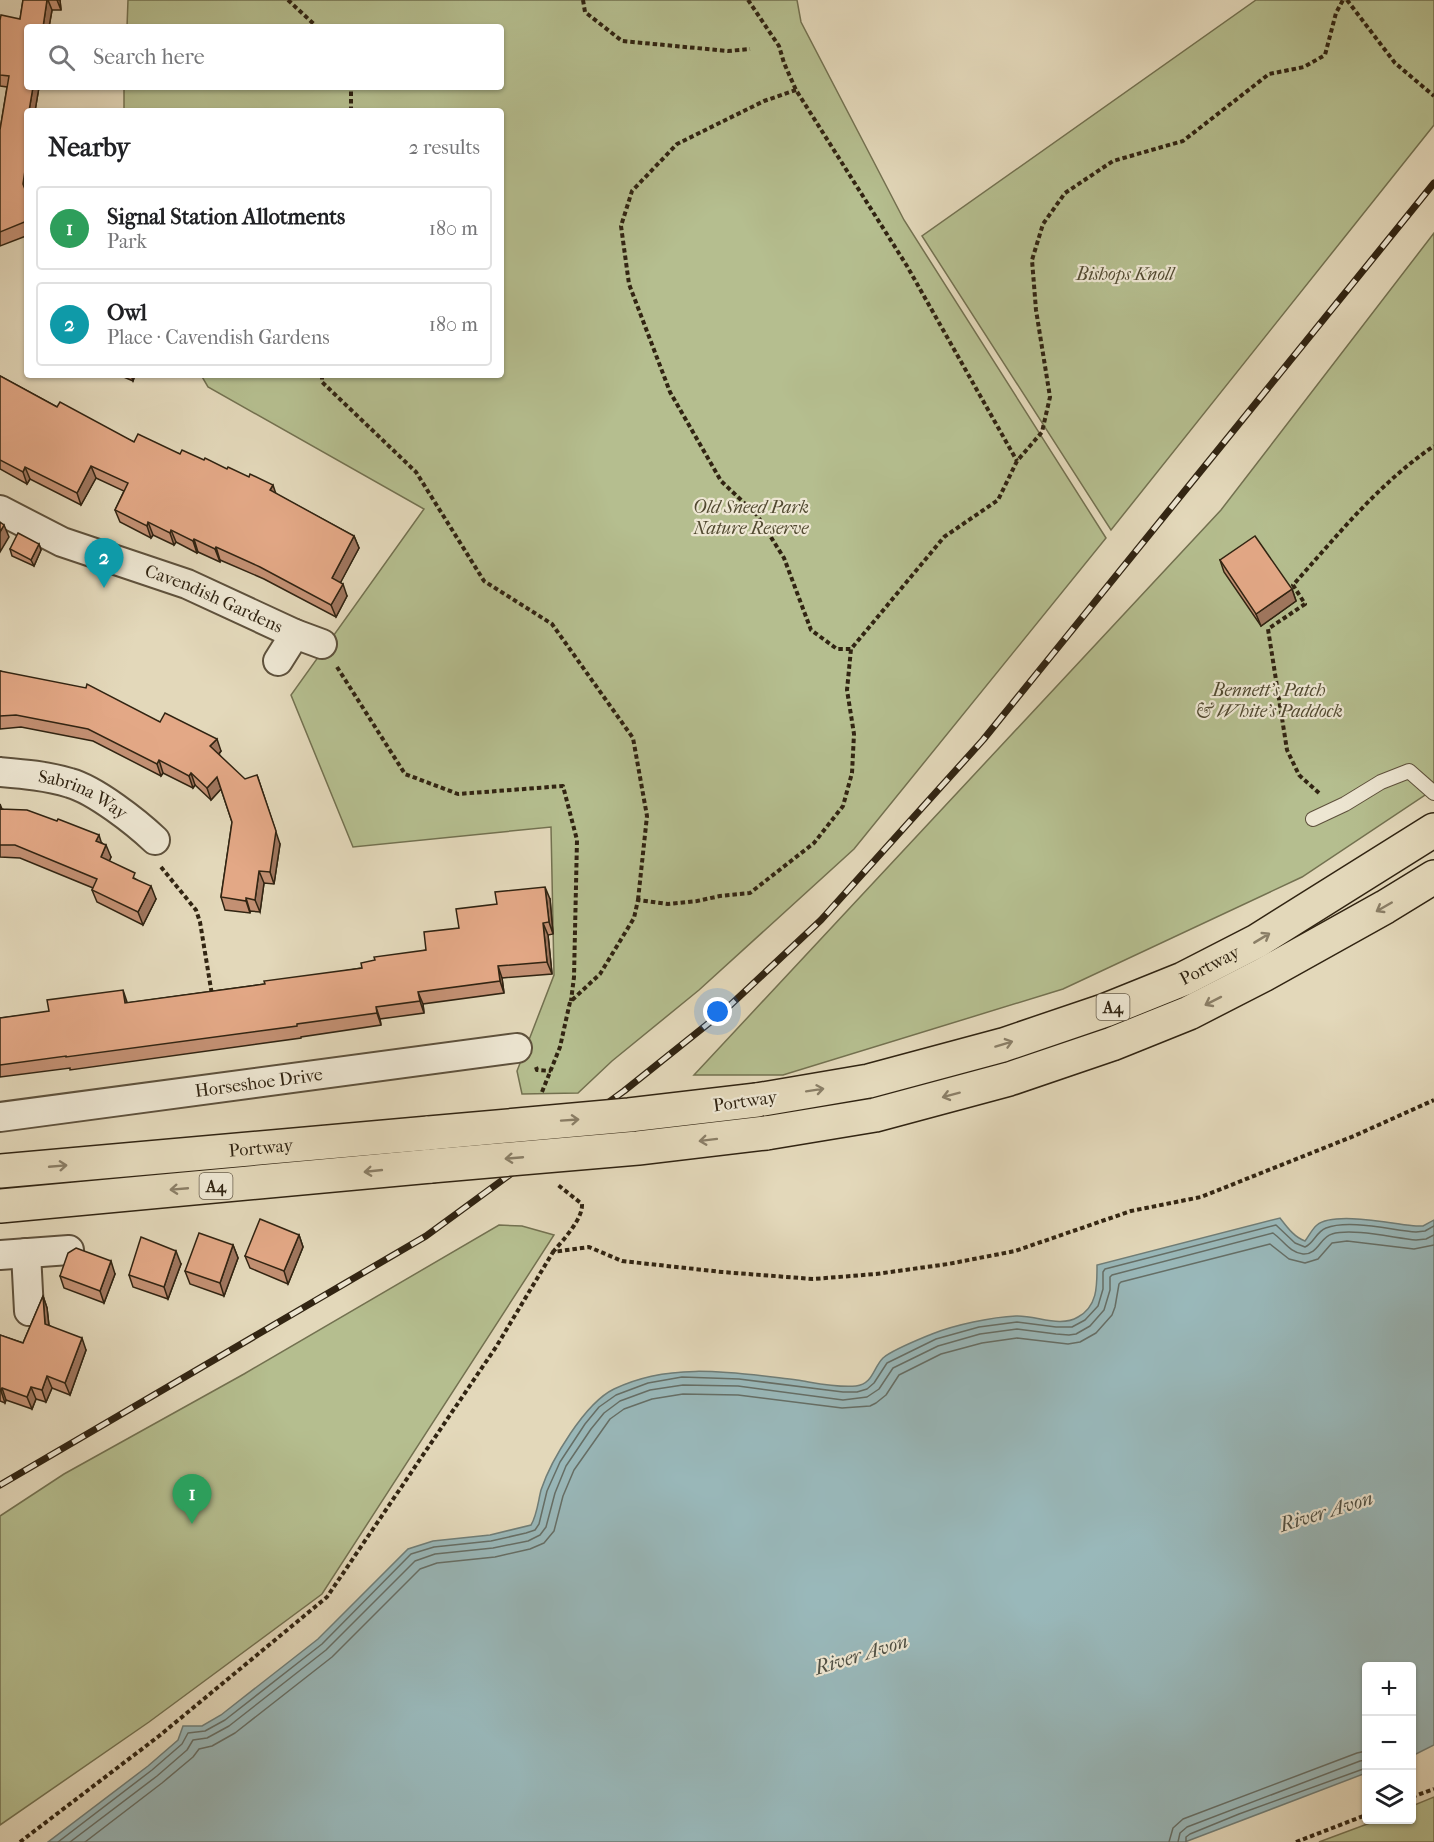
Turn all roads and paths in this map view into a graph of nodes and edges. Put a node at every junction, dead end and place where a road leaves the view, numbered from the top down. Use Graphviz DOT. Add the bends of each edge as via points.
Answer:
graph roads {
  1 [pos="288,0"];
  2 [pos="583,0"];
  3 [pos="748,0"];
  4 [pos="1345,0"];
  5 [pos="315,24"];
  6 [pos="750,49"];
  7 [pos="351,90"];
  8 [pos="796,90"];
  9 [pos="1434,96"];
  10 [pos="351,108"];
  11 [pos="322,378"];
  12 [pos="1434,446"];
  13 [pos="1017,461"];
  14 [pos="0,510"];
  15 [pos="296,634"];
  16 [pos="322,644"];
  17 [pos="852,649"];
  18 [pos="278,661"];
  19 [pos="0,772"];
  20 [pos="1434,793"];
  21 [pos="1345,804"];
  22 [pos="1313,819"];
  23 [pos="1434,830"];
  24 [pos="155,840"];
  25 [pos="1434,877"];
  26 [pos="638,900"];
  27 [pos="213,999"];
  28 [pos="570,1002"];
  29 [pos="517,1048"];
  30 [pos="537,1070"];
  31 [pos="551,1071"];
  32 [pos="1434,1100"];
  33 [pos="539,1101"];
  34 [pos="0,1118"];
  35 [pos="0,1171"];
  36 [pos="552,1181"];
  37 [pos="0,1206"];
  38 [pos="69,1250"];
  39 [pos="553,1252"];
  40 [pos="13,1254"];
  41 [pos="30,1319"];
  42 [pos="1434,1789"];
  43 [pos="1416,1796"];
  44 [pos="1362,1817"];
  45 [pos="20,1842"];
  46 [pos="1296,1842"];
  1 -- 5 [label="path"];
  2 -- 6 [label="path" via="585,12 622,41 728,51"];
  3 -- 8 [label="path" via="779,46"];
  4 -- 9 [label="path" via="1395,63"];
  4 -- 13 [label="path" via="1336,13 1325,55 1304,67 1269,74 1183,141 1113,161 1059,201 1043,224 1032,260 1050,397 1042,432"];
  7 -- 10 [label="path"];
  8 -- 13 [label="path" via="907,266"];
  8 -- 17 [label="path" via="764,100 677,144 632,191 621,226 629,285 670,392 721,481 757,515 784,558 811,630 837,649"];
  11 -- 26 [label="path" via="416,472 484,581 552,624 633,738 647,816"];
  12 -- 21 [label="path" via="1367,501 1293,585 1305,604 1268,629 1287,750 1299,775 1318,793"];
  13 -- 17 [label="path" via="998,500 944,537"];
  14 -- 15 [label="street, Cavendish Gardens" via="62,542 187,584"];
  15 -- 16 [label="street, Cavendish Gardens"];
  15 -- 18 [label="street, Cavendish Gardens"];
  16 -- 28 [label="path" via="405,774 458,794 563,786 577,840"];
  17 -- 26 [label="path" via="847,690 854,734 852,773 843,806 814,843 750,892 668,904"];
  19 -- 24 [label="street, Sabrina Way" via="71,783 121,812"];
  20 -- 21 [label="lane" via="1409,771 1381,782"];
  21 -- 22 [label="lane"];
  35 -- 23 [label="highway, Portway / A4, one-way, bridge" via="629,1115 758,1100 869,1081 1003,1045 1183,979 1257,941"];
  24 -- 27 [label="path" via="161,869 196,909"];
  25 -- 37 [label="highway, Portway / A4, one-way, bridge" via="1189,1013 1009,1079 875,1115 638,1148"];
  26 -- 28 [label="path" via="634,918 600,974"];
  28 -- 31 [label="path"];
  29 -- 34 [label="street, Horseshoe Drive"];
  30 -- 31 [label="path"];
  31 -- 33 [label="path"];
  32 -- 39 [label="path" via="1201,1197 1131,1211 1015,1251 948,1264 813,1279 622,1261 589,1247"];
  36 -- 39 [label="path" via="582,1204 583,1209"];
  38 -- 40 [label="street"];
  39 -- 45 [label="path" via="490,1357 327,1597 159,1736"];
  40 -- 41 [label="street"];
  42 -- 43 [label="path"];
  44 -- 46 [label="path"];
}
